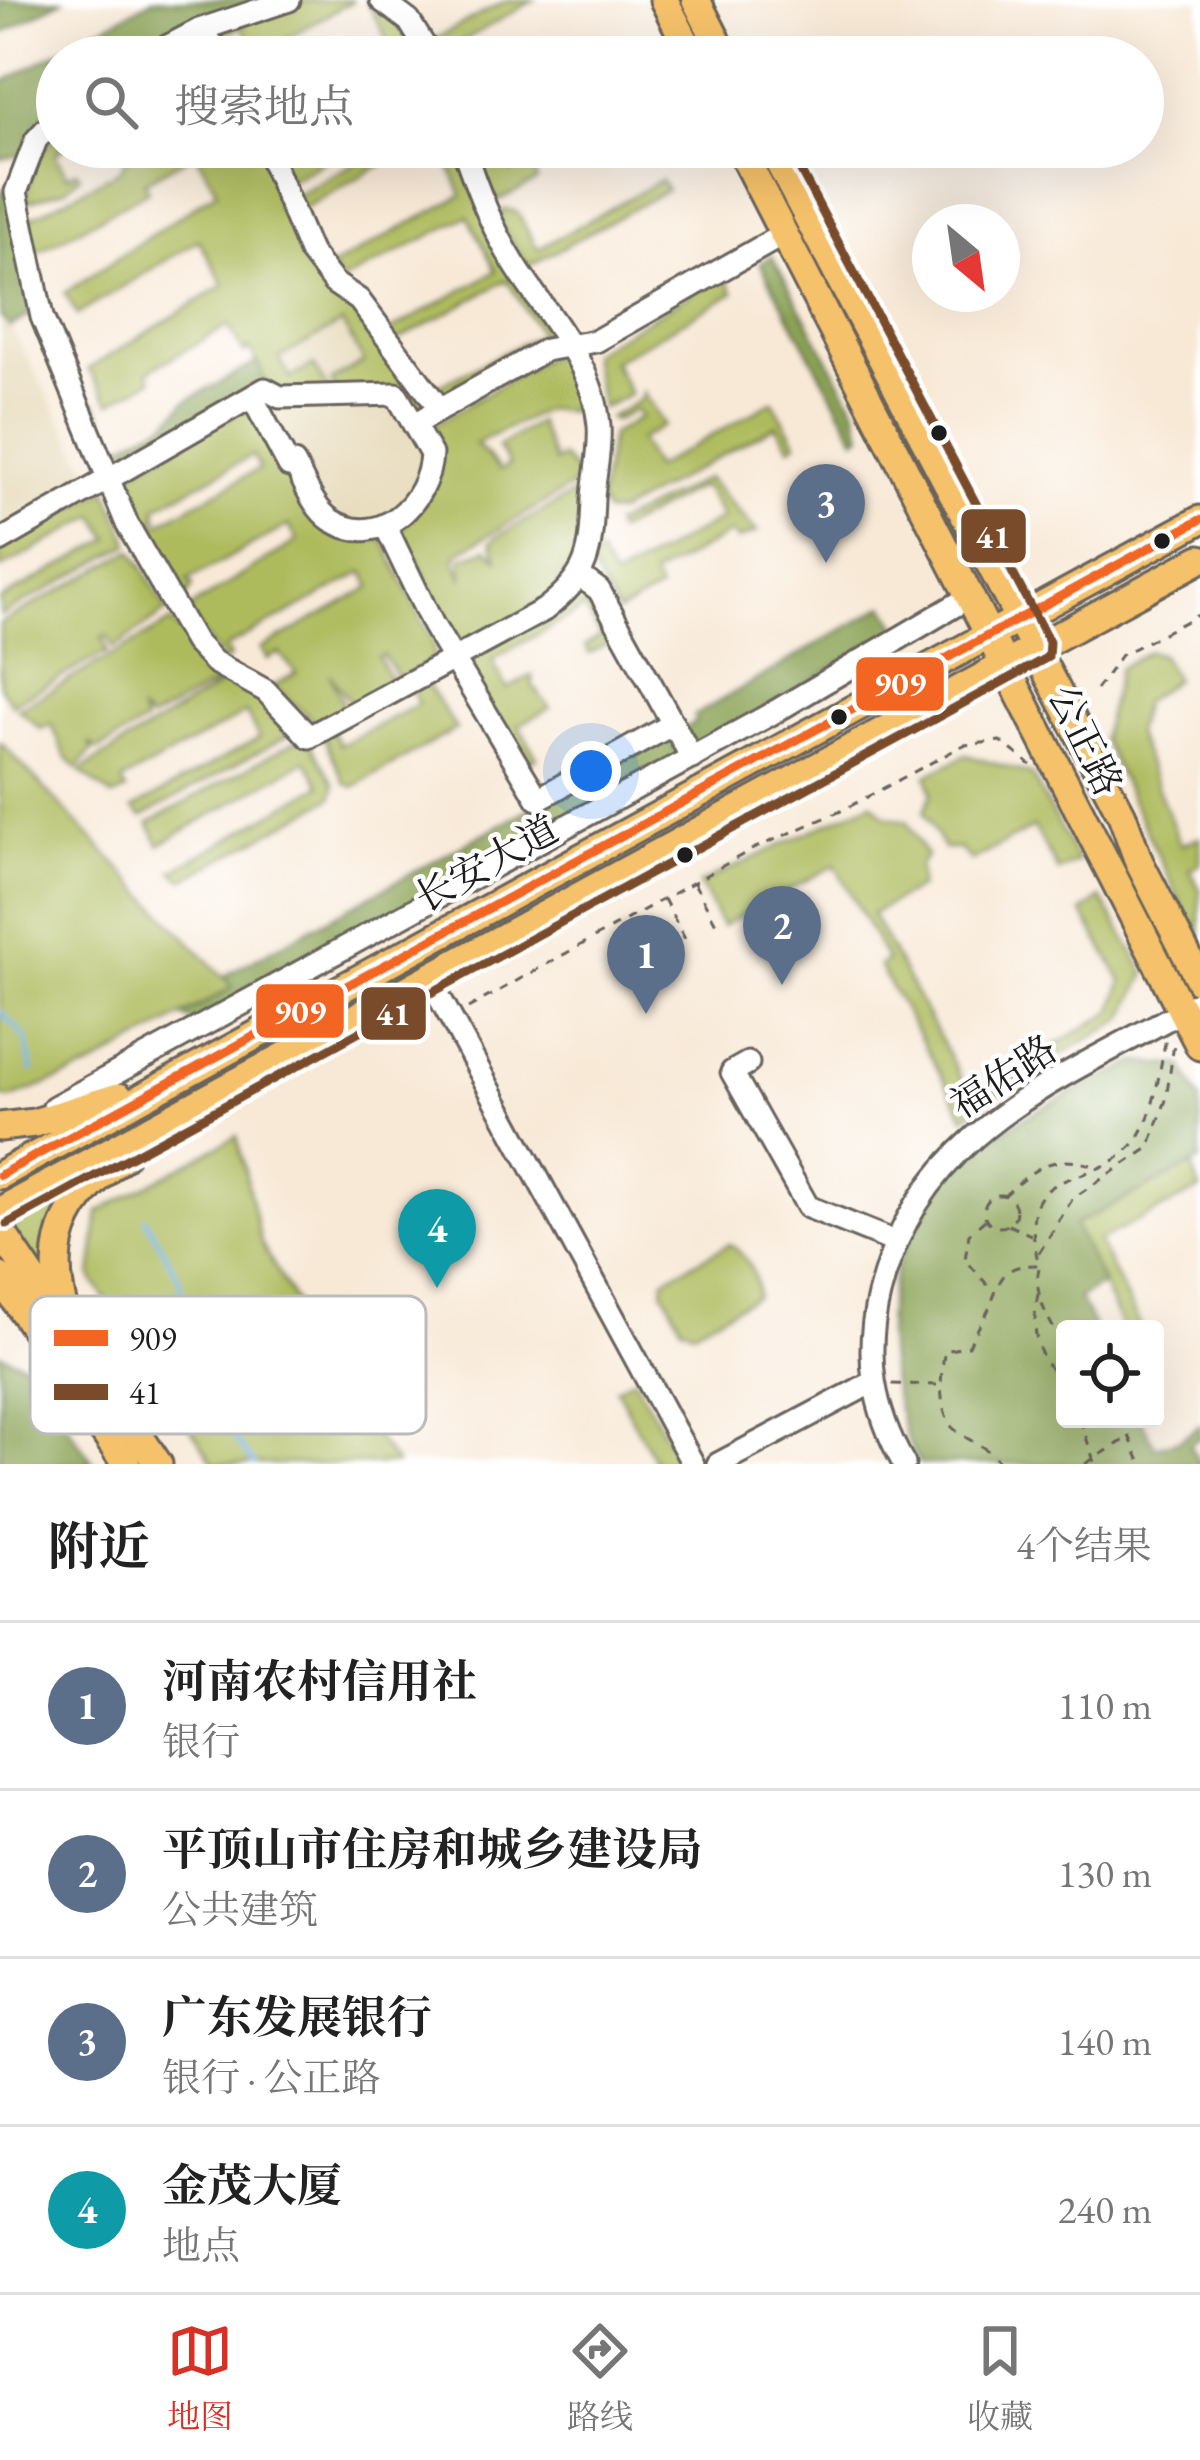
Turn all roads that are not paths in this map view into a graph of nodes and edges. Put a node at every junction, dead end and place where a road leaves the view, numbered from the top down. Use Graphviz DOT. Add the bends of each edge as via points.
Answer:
graph roads {
  1 [pos="289,0"];
  2 [pos="381,0"];
  3 [pos="664,0"];
  4 [pos="696,0"];
  5 [pos="199,30"];
  6 [pos="187,36"];
  7 [pos="205,36"];
  8 [pos="418,36"];
  9 [pos="682,36"];
  10 [pos="714,36"];
  11 [pos="36,140"];
  12 [pos="275,168"];
  13 [pos="471,168"];
  14 [pos="750,168"];
  15 [pos="782,168"];
  16 [pos="784,234"];
  17 [pos="570,346"];
  18 [pos="252,397"];
  19 [pos="440,409"];
  20 [pos="416,423"];
  21 [pos="108,480"];
  22 [pos="1200,520"];
  23 [pos="385,525"];
  24 [pos="0,542"];
  25 [pos="1200,559"];
  26 [pos="580,576"];
  27 [pos="971,596"];
  28 [pos="1019,618"];
  29 [pos="990,634"];
  30 [pos="1036,649"];
  31 [pos="453,659"];
  32 [pos="1007,665"];
  33 [pos="673,724"];
  34 [pos="692,758"];
  35 [pos="428,976"];
  36 [pos="1200,981"];
  37 [pos="1183,1015"];
  38 [pos="1187,1045"];
  39 [pos="748,1063"];
  40 [pos="169,1083"];
  41 [pos="186,1109"];
  42 [pos="0,1123"];
  43 [pos="0,1175"];
  44 [pos="0,1211"];
  45 [pos="0,1230"];
  46 [pos="895,1242"];
  47 [pos="0,1277"];
  48 [pos="35,1296"];
  49 [pos="57,1296"];
  50 [pos="30,1312"];
  51 [pos="0,1320"];
  52 [pos="620,1329"];
  53 [pos="30,1335"];
  54 [pos="597,1342"];
  55 [pos="871,1383"];
  56 [pos="109,1434"];
  57 [pos="133,1434"];
  58 [pos="723,1463"];
  59 [pos="126,1464"];
  60 [pos="158,1464"];
  61 [pos="693,1464"];
  62 [pos="904,1464"];
  1 -- 5 [label="street"];
  2 -- 8 [label="street"];
  3 -- 9 [label="main road"];
  4 -- 10 [label="main road"];
  5 -- 6 [label="street"];
  5 -- 7 [label="street"];
  11 -- 21 [label="street" via="16,192 42,317"];
  12 -- 19 [label="street" via="310,252 359,300"];
  13 -- 17 [label="street" via="500,239"];
  14 -- 16 [label="main road, 公正路"];
  15 -- 28 [label="main road, 公正路"];
  16 -- 17 [label="street" via="596,341"];
  16 -- 27 [label="main road, 公正路"];
  17 -- 19 [label="street" via="545,350"];
  17 -- 26 [label="street" via="599,426 592,538"];
  18 -- 20 [label="street" via="265,389 280,398 396,394"];
  18 -- 21 [label="street"];
  18 -- 23 [label="street" via="321,512 356,528"];
  19 -- 20 [label="street"];
  20 -- 23 [label="street" via="430,474 413,505"];
  21 -- 24 [label="street"];
  21 -- 31 [label="street" via="195,642 266,692 309,736"];
  22 -- 28 [label="main road, 长安大道"];
  23 -- 31 [label="street"];
  25 -- 30 [label="main road, 长安大道"];
  26 -- 31 [label="street" via="544,610"];
  26 -- 33 [label="street" via="599,590"];
  27 -- 29 [label="main road, 公正路"];
  27 -- 34 [label="street"];
  28 -- 29 [label="main road, 长安大道"];
  28 -- 30 [label="main road, 公正路"];
  29 -- 32 [label="main road, 公正路"];
  29 -- 40 [label="main road, 长安大道"];
  30 -- 32 [label="main road, 长安大道"];
  30 -- 36 [label="main road, 公正路"];
  31 -- 33 [label="street" via="538,799"];
  32 -- 35 [label="main road, 长安大道"];
  32 -- 37 [label="main road, 公正路"];
  33 -- 34 [label="street"];
  34 -- 42 [label="street" via="67,1101"];
  35 -- 41 [label="main road, 长安大道"];
  35 -- 52 [label="street"];
  37 -- 38 [label="main road, 公正路"];
  37 -- 46 [label="street, 福佑路" via="1012,1105 970,1136 942,1164"];
  39 -- 46 [label="street" via="732,1072 803,1202"];
  40 -- 42 [label="main road" via="34,1123"];
  40 -- 43 [label="main road, 长安大道"];
  41 -- 44 [label="main road, 长安大道"];
  41 -- 49 [label="main road" via="74,1204 57,1239"];
  45 -- 48 [label="main road"];
  46 -- 55 [label="street, 福佑路" via="874,1313"];
  47 -- 50 [label="main road"];
  51 -- 53 [label="main road"];
  52 -- 54 [label="street"];
  52 -- 61 [label="street"];
  55 -- 58 [label="street"];
  55 -- 62 [label="street, 福佑路"];
  56 -- 59 [label="main road"];
  57 -- 60 [label="main road"];
}
